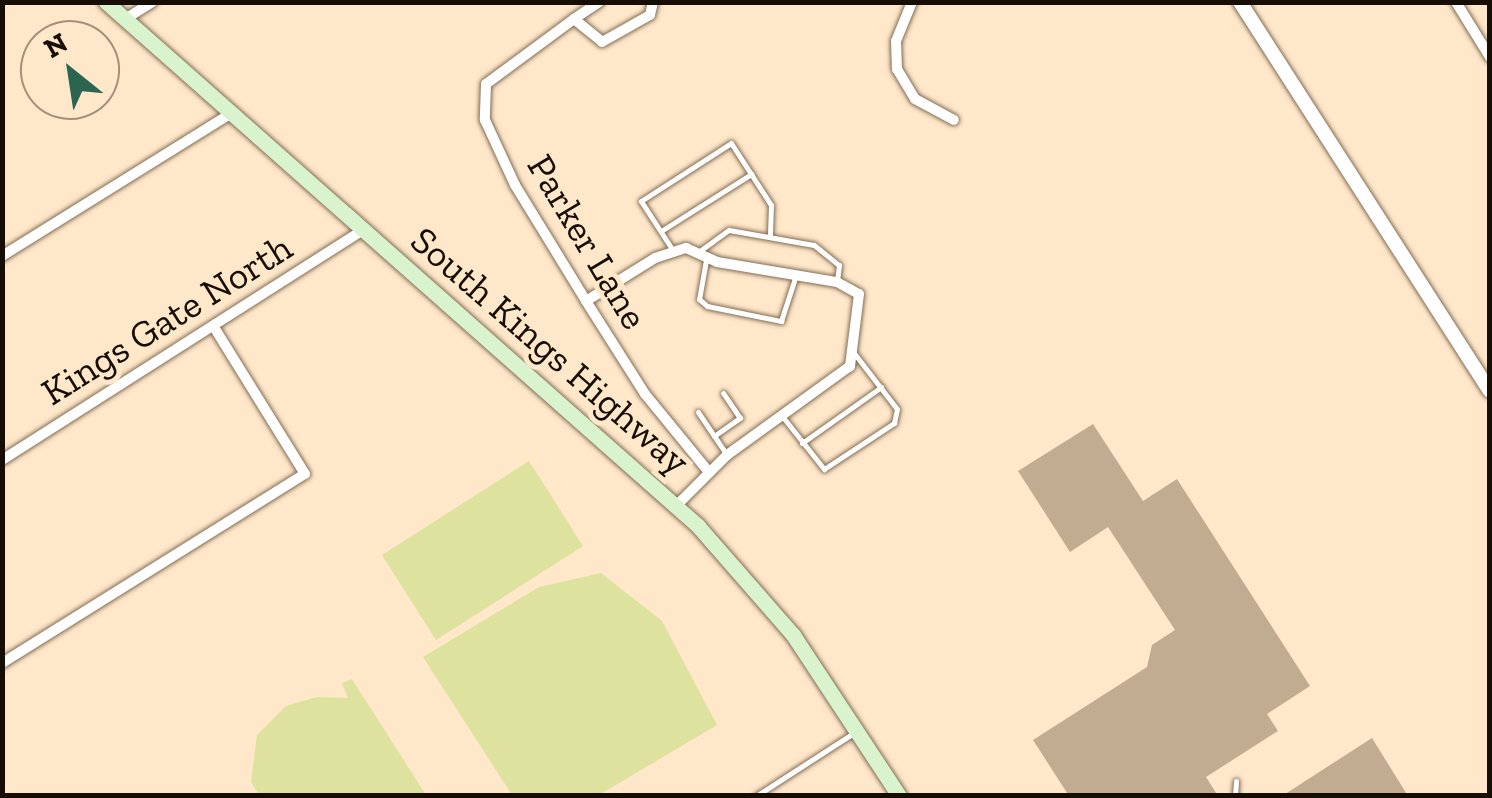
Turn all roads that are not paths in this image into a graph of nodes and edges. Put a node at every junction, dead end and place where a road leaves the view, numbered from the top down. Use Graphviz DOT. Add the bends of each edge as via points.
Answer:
graph roads {
  1 [pos="106,2"];
  2 [pos="152,2"];
  3 [pos="599,2"];
  4 [pos="654,2"];
  5 [pos="912,2"];
  6 [pos="1240,2"];
  7 [pos="1456,2"];
  8 [pos="125,19"];
  9 [pos="574,19"];
  10 [pos="1490,57"];
  11 [pos="232,113"];
  12 [pos="954,120"];
  13 [pos="751,174"];
  14 [pos="363,230"];
  15 [pos="661,232"];
  16 [pos="770,236"];
  17 [pos="672,249"];
  18 [pos="704,254"];
  19 [pos="2,256"];
  20 [pos="795,276"];
  21 [pos="837,282"];
  22 [pos="586,301"];
  23 [pos="214,327"];
  24 [pos="854,353"];
  25 [pos="882,387"];
  26 [pos="1490,391"];
  27 [pos="723,393"];
  28 [pos="698,412"];
  29 [pos="782,416"];
  30 [pos="714,436"];
  31 [pos="802,443"];
  32 [pos="727,455"];
  33 [pos="2,460"];
  34 [pos="708,472"];
  35 [pos="677,506"];
  36 [pos="2,663"];
  37 [pos="858,730"];
  38 [pos="1236,781"];
  39 [pos="756,796"];
  40 [pos="900,796"];
  41 [pos="1236,796"];
  1 -- 8 [label="main road, South Kings Highway"];
  2 -- 8 [label="street"];
  3 -- 9 [label="street, Parker Lane"];
  4 -- 9 [label="street" via="650,15 611,40 593,40"];
  5 -- 12 [label="street" via="896,41 897,69 914,99"];
  6 -- 26 [label="street"];
  7 -- 10 [label="street"];
  8 -- 11 [label="main road, South Kings Highway"];
  9 -- 22 [label="street, Parker Lane" via="486,84 481,104 515,186"];
  11 -- 14 [label="main road, South Kings Highway"];
  11 -- 19 [label="street"];
  13 -- 15 [label="lane"];
  13 -- 15 [label="lane" via="731,143 656,191 641,201"];
  13 -- 16 [label="lane" via="771,205"];
  14 -- 23 [label="street, Kings Gate North"];
  14 -- 35 [label="main road, South Kings Highway"];
  15 -- 17 [label="lane"];
  16 -- 18 [label="lane" via="729,230"];
  16 -- 21 [label="lane" via="830,252 839,265"];
  17 -- 18 [label="street"];
  17 -- 22 [label="street"];
  18 -- 20 [label="street"];
  18 -- 20 [label="lane" via="699,299 707,306 782,321"];
  20 -- 21 [label="street"];
  21 -- 24 [label="street" via="860,294"];
  22 -- 34 [label="street, Parker Lane" via="645,394"];
  23 -- 33 [label="street, Kings Gate North"];
  23 -- 36 [label="street" via="305,474"];
  24 -- 25 [label="lane"];
  24 -- 29 [label="street" via="843,373"];
  25 -- 31 [label="lane"];
  25 -- 31 [label="lane" via="897,408 894,423 824,469"];
  27 -- 30 [label="lane" via="740,418"];
  28 -- 30 [label="lane"];
  29 -- 31 [label="lane"];
  29 -- 32 [label="street"];
  30 -- 32 [label="lane"];
  32 -- 34 [label="street"];
  34 -- 35 [label="street"];
  35 -- 37 [label="main road, South Kings Highway" via="770,605"];
  37 -- 39 [label="lane"];
  37 -- 40 [label="main road, South Kings Highway"];
  38 -- 41 [label="lane"];
}
